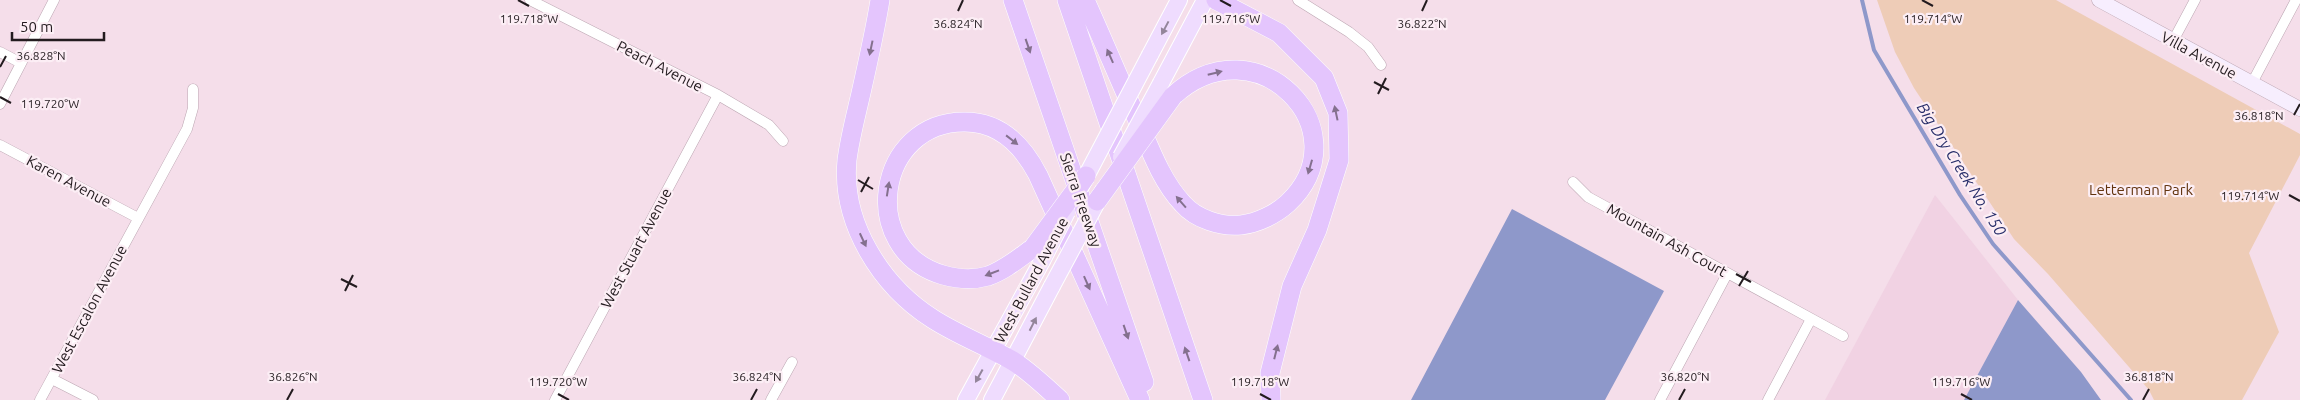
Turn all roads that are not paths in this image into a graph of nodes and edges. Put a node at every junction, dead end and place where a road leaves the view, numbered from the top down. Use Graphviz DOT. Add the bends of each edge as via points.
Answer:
graph roads {
  1 [pos="54,0"];
  2 [pos="530,0"];
  3 [pos="880,0"];
  4 [pos="1013,0"];
  5 [pos="1068,0"];
  6 [pos="1085,0"];
  7 [pos="1180,0"];
  8 [pos="1205,0"];
  9 [pos="1216,0"];
  10 [pos="1298,0"];
  11 [pos="2099,0"];
  12 [pos="2195,0"];
  13 [pos="2296,0"];
  14 [pos="2173,41"];
  15 [pos="0,52"];
  16 [pos="21,63"];
  17 [pos="1381,65"];
  18 [pos="2252,83"];
  19 [pos="193,89"];
  20 [pos="1167,89"];
  21 [pos="718,95"];
  22 [pos="0,104"];
  23 [pos="2300,109"];
  24 [pos="783,141"];
  25 [pos="0,145"];
  26 [pos="1086,176"];
  27 [pos="1573,182"];
  28 [pos="1098,201"];
  29 [pos="138,218"];
  30 [pos="1037,254"];
  31 [pos="1727,274"];
  32 [pos="1811,320"];
  33 [pos="1843,336"];
  34 [pos="993,351"];
  35 [pos="792,362"];
  36 [pos="1014,362"];
  37 [pos="52,378"];
  38 [pos="40,400"];
  39 [pos="93,400"];
  40 [pos="555,400"];
  41 [pos="771,400"];
  42 [pos="966,400"];
  43 [pos="992,400"];
  44 [pos="1060,400"];
  45 [pos="1140,400"];
  46 [pos="1150,400"];
  47 [pos="1203,400"];
  48 [pos="1271,400"];
  49 [pos="1660,400"];
  50 [pos="1768,400"];
  1 -- 16 [label="street"];
  2 -- 21 [label="street, Peach Avenue"];
  3 -- 34 [label="highway, one-way" via="847,161 848,188 857,227 878,266 908,300 934,319"];
  4 -- 46 [label="highway, Sierra Freeway, one-way"];
  47 -- 5 [label="highway, one-way"];
  20 -- 6 [label="highway, one-way" via="1231,70 1247,70 1286,89 1305,113 1313,140 1309,171 1295,197 1271,216 1243,225 1214,222 1196,215 1183,205 1154,156"];
  7 -- 26 [label="main road, one-way, bridge"];
  8 -- 20 [label="main road"];
  48 -- 9 [label="highway, one-way" via="1270,374 1292,286 1317,230 1339,160 1338,113 1324,78 1280,33"];
  10 -- 17 [label="street" via="1368,46"];
  11 -- 14 [label="main road, Villa Avenue"];
  12 -- 14 [label="street"];
  13 -- 18 [label="street"];
  14 -- 18 [label="main road, Villa Avenue"];
  15 -- 16 [label="street"];
  16 -- 22 [label="street"];
  18 -- 23 [label="main road, Villa Avenue"];
  19 -- 29 [label="street, West Escalon Avenue" via="187,129"];
  20 -- 28 [label="highway, bridge"];
  21 -- 24 [label="street, Peach Avenue" via="769,125"];
  21 -- 40 [label="street, West Stuart Avenue"];
  25 -- 29 [label="street, Karen Avenue"];
  26 -- 30 [label="highway, bridge"];
  27 -- 31 [label="street, Mountain Ash Court" via="1588,197"];
  36 -- 28 [label="main road, West Bullard Avenue, one-way, bridge"];
  29 -- 37 [label="street, West Escalon Avenue"];
  30 -- 34 [label="main road, West Bullard Avenue"];
  30 -- 45 [label="highway, one-way" via="987,276 968,279 934,272 917,263 895,237 886,202 888,186 900,156 925,134 952,122 983,124 1015,141 1028,155 1038,175"];
  31 -- 32 [label="street, Mountain Ash Court"];
  31 -- 49 [label="street"];
  32 -- 33 [label="street, Mountain Ash Court"];
  32 -- 50 [label="street"];
  34 -- 36 [label="highway"];
  34 -- 42 [label="main road, West Bullard Avenue, one-way"];
  35 -- 41 [label="street"];
  36 -- 43 [label="main road, West Bullard Avenue"];
  36 -- 44 [label="highway"];
  37 -- 38 [label="street, West Escalon Avenue"];
  37 -- 39 [label="street"];
}
